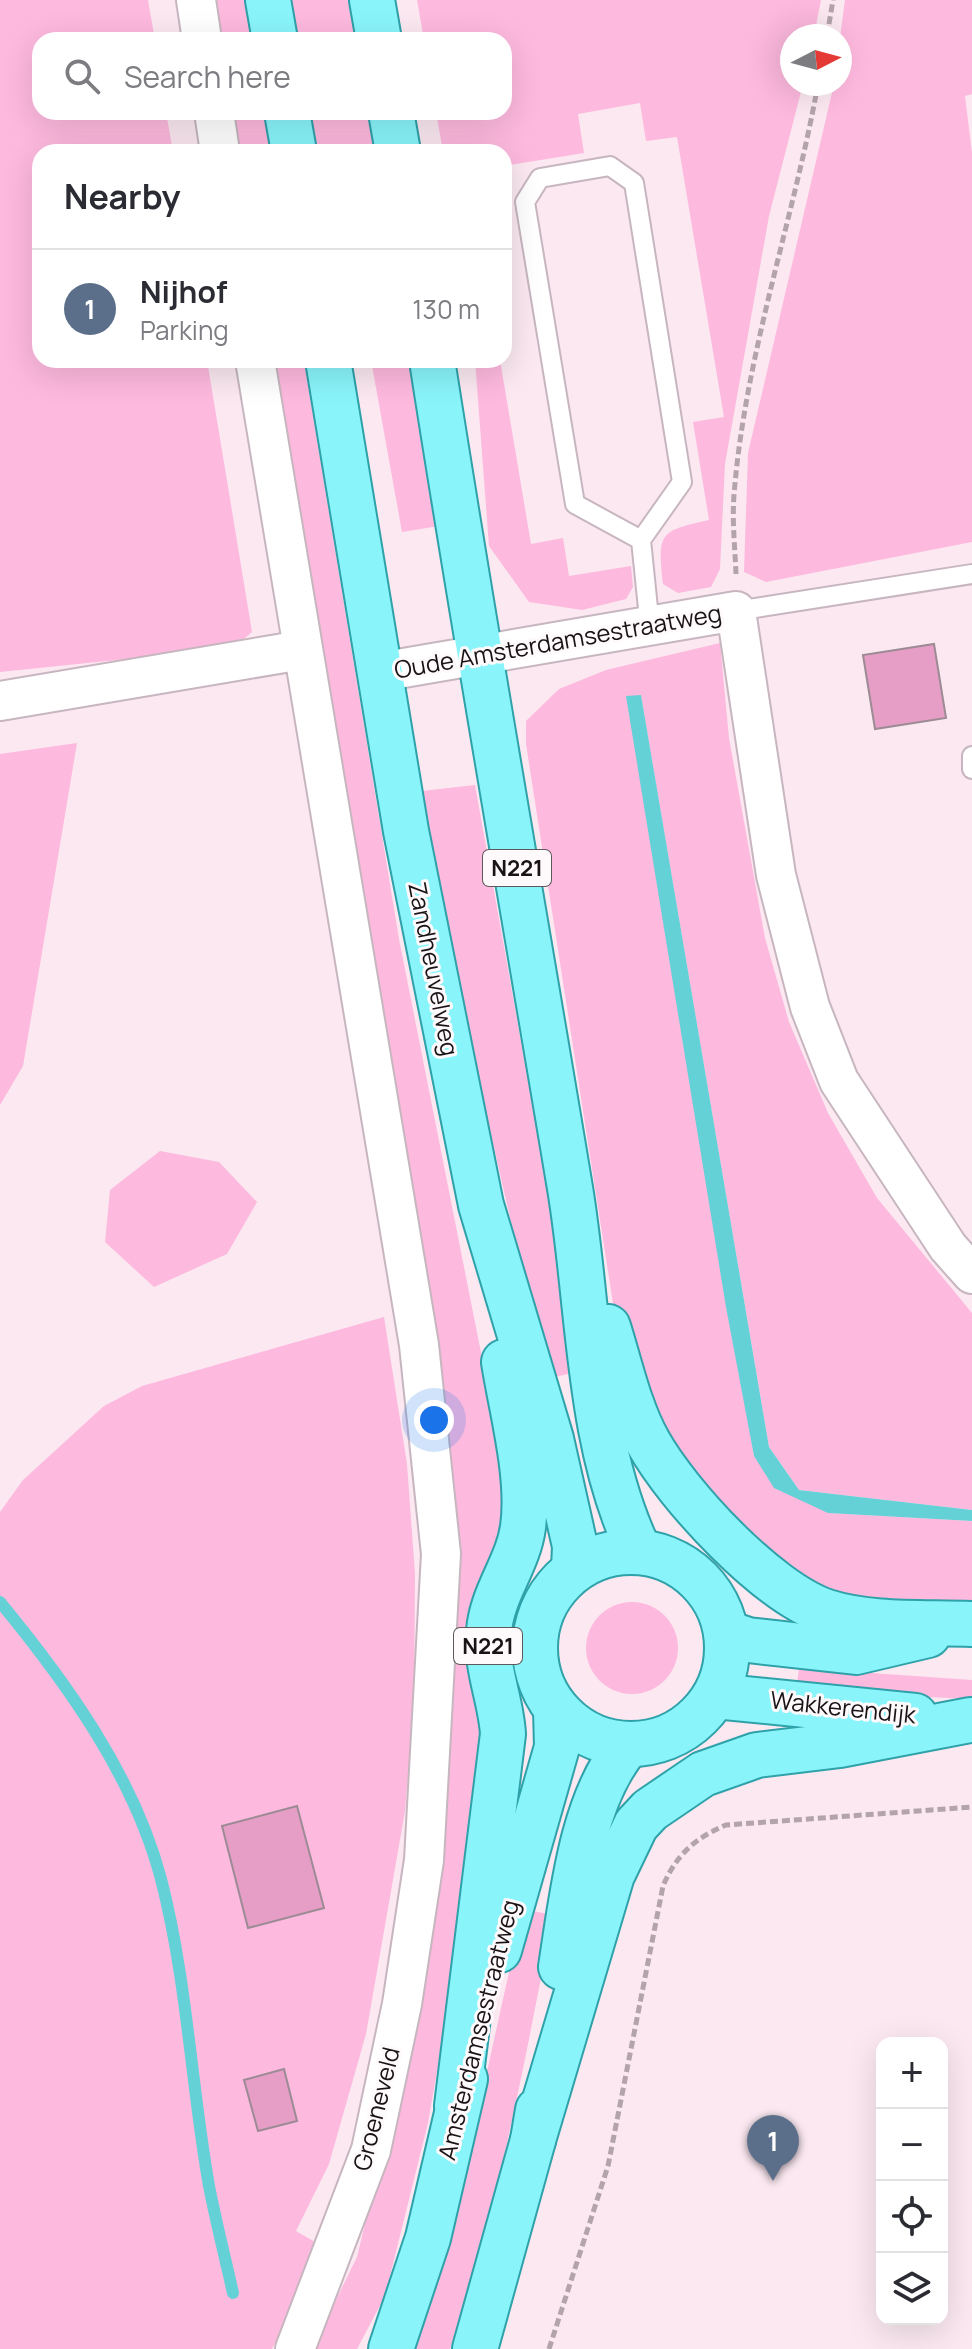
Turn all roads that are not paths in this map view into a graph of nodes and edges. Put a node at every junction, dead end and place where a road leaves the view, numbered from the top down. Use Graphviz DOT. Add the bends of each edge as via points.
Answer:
graph roads {
  1 [pos="196,0"];
  2 [pos="268,0"];
  3 [pos="372,0"];
  4 [pos="201,32"];
  5 [pos="274,32"];
  6 [pos="378,32"];
  7 [pos="215,120"];
  8 [pos="288,120"];
  9 [pos="392,120"];
  10 [pos="219,144"];
  11 [pos="293,144"];
  12 [pos="397,144"];
  13 [pos="256,368"];
  14 [pos="329,368"];
  15 [pos="433,368"];
  16 [pos="641,540"];
  17 [pos="972,574"];
  18 [pos="736,611"];
  19 [pos="650,628"];
  20 [pos="302,650"];
  21 [pos="482,657"];
  22 [pos="380,672"];
  23 [pos="0,701"];
  24 [pos="972,756"];
  25 [pos="972,769"];
  26 [pos="481,1205"];
  27 [pos="578,1238"];
  28 [pos="972,1274"];
  29 [pos="639,1551"];
  30 [pos="574,1569"];
  31 [pos="972,1624"];
  32 [pos="727,1633"];
  33 [pos="715,1696"];
  34 [pos="556,1709"];
  35 [pos="971,1720"];
  36 [pos="627,1746"];
  37 [pos="457,2106"];
  38 [pos="533,2140"];
  39 [pos="295,2349"];
  40 [pos="391,2349"];
  41 [pos="475,2349"];
  1 -- 4 [label="street"];
  2 -- 5 [label="main road"];
  3 -- 6 [label="main road"];
  7 -- 10 [label="street"];
  8 -- 11 [label="main road"];
  9 -- 12 [label="main road"];
  13 -- 20 [label="street"];
  14 -- 22 [label="main road, Zandheuvelweg / N221"];
  15 -- 21 [label="main road, N221"];
  16 -- 16 [label="lane" via="682,482 634,183 610,166 540,178 525,202 575,504"];
  16 -- 19 [label="lane"];
  17 -- 18 [label="lane"];
  18 -- 19 [label="street, Oude Amsterdamsestraatweg"];
  18 -- 28 [label="street, Oude Amsterdamsestraatweg" via="776,875 810,1007 839,1081 948,1247"];
  19 -- 21 [label="street, Oude Amsterdamsestraatweg"];
  20 -- 23 [label="street"];
  20 -- 39 [label="street, Groeneveld" via="419,1345 441,1554 424,1860 402,2004 371,2150"];
  21 -- 22 [label="street, Oude Amsterdamsestraatweg"];
  21 -- 27 [label="main road, N221"];
  22 -- 26 [label="main road, Zandheuvelweg / N221" via="425,932"];
  24 -- 25 [label="lane"];
  26 -- 30 [label="main road, Zandheuvelweg / N221" via="551,1439 575,1546"];
  26 -- 37 [label="main road, N221" via="524,1501 523,1528 489,1630 490,1669 502,1714 500,1771"];
  27 -- 29 [label="main road, N221" via="600,1422 618,1501"];
  27 -- 31 [label="main road, N221" via="646,1440 694,1506 766,1575 803,1602 859,1618"];
  29 -- 30 [label="main road, N221" via="605,1554"];
  29 -- 32 [label="main road, N221" via="661,1555 697,1577 711,1594"];
  30 -- 34 [label="main road, N221" via="550,1594 536,1626 539,1679"];
  31 -- 32 [label="main road, N221" via="856,1652"];
  32 -- 33 [label="main road, N221" via="726,1665"];
  33 -- 35 [label="main road, Wakkerendijk"];
  33 -- 36 [label="main road, N221" via="698,1718 675,1734"];
  34 -- 36 [label="main road, N221" via="596,1739"];
  34 -- 37 [label="main road, Amsterdamsestraatweg / N221" via="557,1747 550,1780 523,1858"];
  35 -- 38 [label="main road" via="757,1755 703,1774 650,1810 636,1825 612,1875"];
  36 -- 38 [label="main road" via="595,1809 577,1867"];
  37 -- 40 [label="main road, Amsterdamsestraatweg / N221" via="428,2238"];
  38 -- 41 [label="main road"];
}
